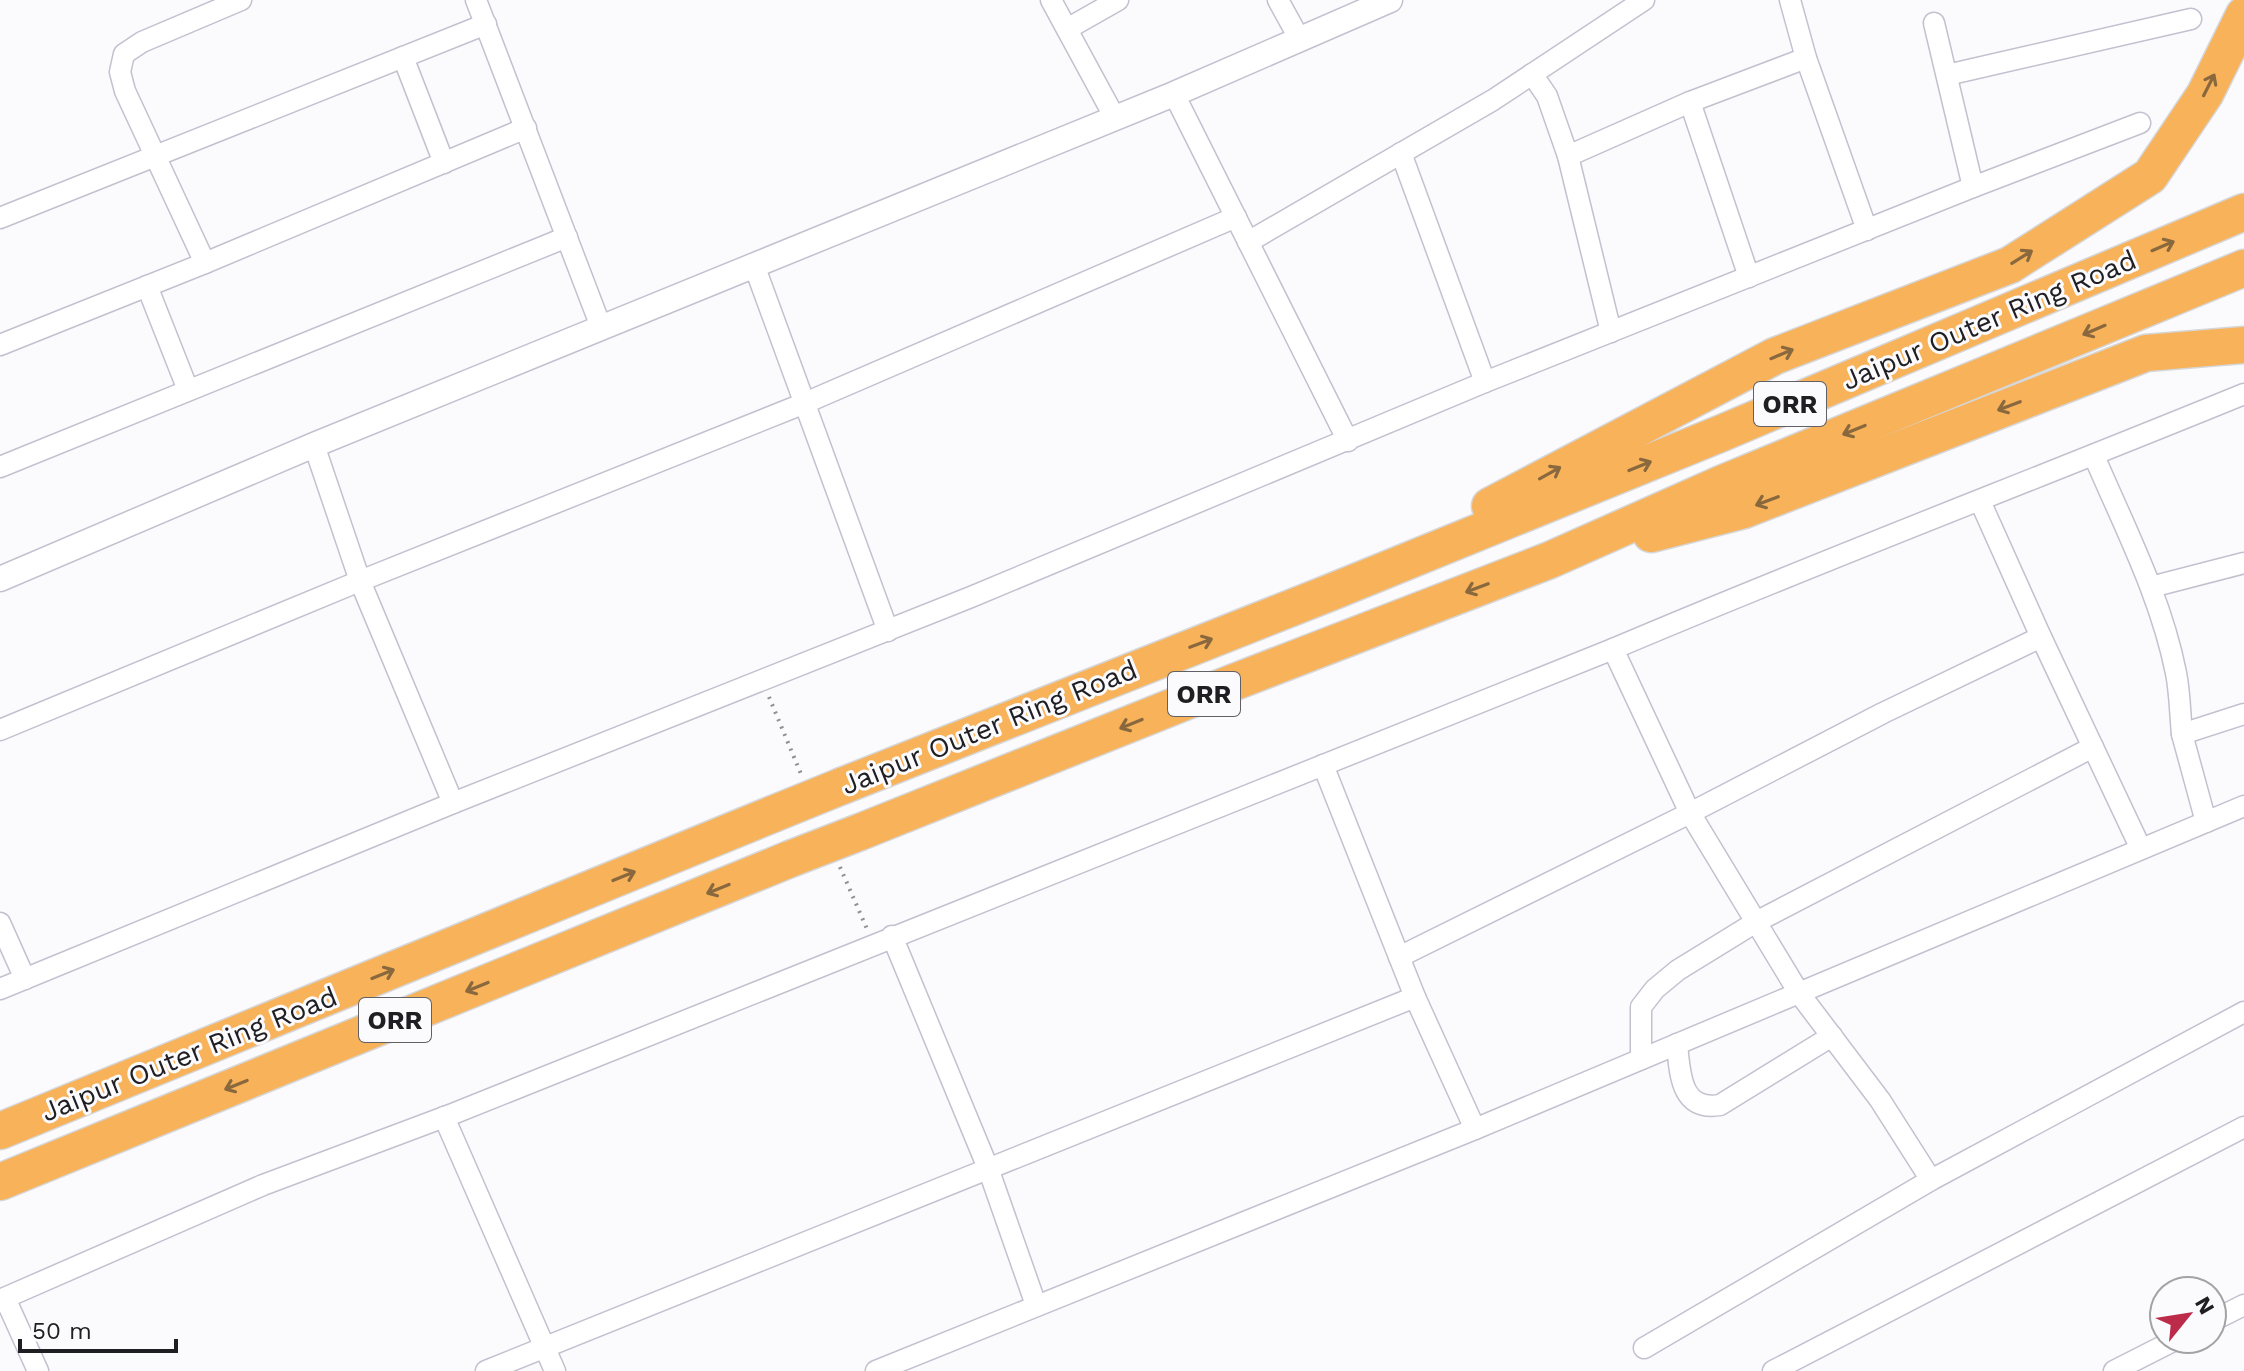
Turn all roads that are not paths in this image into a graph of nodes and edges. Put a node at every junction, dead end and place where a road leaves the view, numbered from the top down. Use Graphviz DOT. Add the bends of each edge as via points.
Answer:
graph roads {
  1 [pos="241,0"];
  2 [pos="476,0"];
  3 [pos="1051,0"];
  4 [pos="1118,0"];
  5 [pos="1278,0"];
  6 [pos="1390,0"];
  7 [pos="1644,0"];
  8 [pos="1790,0"];
  9 [pos="2244,15"];
  10 [pos="2191,19"];
  11 [pos="1934,23"];
  12 [pos="486,24"];
  13 [pos="1067,29"];
  14 [pos="1300,40"];
  15 [pos="403,57"];
  16 [pos="1806,58"];
  17 [pos="1532,74"];
  18 [pos="1947,75"];
  19 [pos="1174,94"];
  20 [pos="1690,102"];
  21 [pos="1115,118"];
  22 [pos="2140,123"];
  23 [pos="526,128"];
  24 [pos="1401,153"];
  25 [pos="155,156"];
  26 [pos="1568,156"];
  27 [pos="444,163"];
  28 [pos="1973,187"];
  29 [pos="2244,212"];
  30 [pos="1236,217"];
  31 [pos="0,218"];
  32 [pos="1867,230"];
  33 [pos="567,237"];
  34 [pos="1248,242"];
  35 [pos="205,263"];
  36 [pos="754,265"];
  37 [pos="2244,268"];
  38 [pos="1749,277"];
  39 [pos="147,286"];
  40 [pos="601,327"];
  41 [pos="1611,332"];
  42 [pos="0,345"];
  43 [pos="2244,345"];
  44 [pos="1485,382"];
  45 [pos="188,390"];
  46 [pos="2244,394"];
  47 [pos="805,403"];
  48 [pos="1348,441"];
  49 [pos="314,445"];
  50 [pos="2094,456"];
  51 [pos="0,467"];
  52 [pos="1980,501"];
  53 [pos="1550,560"];
  54 [pos="2244,563"];
  55 [pos="0,579"];
  56 [pos="360,581"];
  57 [pos="2151,587"];
  58 [pos="1334,591"];
  59 [pos="888,631"];
  60 [pos="2041,637"];
  61 [pos="1613,649"];
  62 [pos="2244,714"];
  63 [pos="0,730"];
  64 [pos="2182,734"];
  65 [pos="2093,747"];
  66 [pos="1323,765"];
  67 [pos="453,803"];
  68 [pos="2244,806"];
  69 [pos="1690,813"];
  70 [pos="2206,822"];
  71 [pos="2141,849"];
  72 [pos="1756,922"];
  73 [pos="0,923"];
  74 [pos="892,936"];
  75 [pos="1399,957"];
  76 [pos="25,979"];
  77 [pos="0,989"];
  78 [pos="1799,993"];
  79 [pos="1415,997"];
  80 [pos="2244,1012"];
  81 [pos="1832,1036"];
  82 [pos="1677,1044"];
  83 [pos="1641,1059"];
  84 [pos="444,1117"];
  85 [pos="2244,1127"];
  86 [pos="1475,1129"];
  87 [pos="0,1131"];
  88 [pos="988,1168"];
  89 [pos="1931,1180"];
  90 [pos="0,1182"];
  91 [pos="2,1299"];
  92 [pos="1036,1305"];
  93 [pos="544,1346"];
  94 [pos="1644,1348"];
  95 [pos="2148,1354"];
  96 [pos="38,1371"];
  97 [pos="486,1371"];
  98 [pos="555,1371"];
  99 [pos="876,1371"];
  100 [pos="1773,1371"];
  101 [pos="2114,1371"];
  1 -- 25 [label="street" via="124,54 120,72 125,91"];
  2 -- 12 [label="street"];
  3 -- 13 [label="street"];
  4 -- 13 [label="street"];
  5 -- 14 [label="street"];
  6 -- 14 [label="street"];
  7 -- 17 [label="street"];
  8 -- 16 [label="street"];
  58 -- 9 [label="highway, one-way" via="1775,356 2023,257 2150,176 2205,94"];
  10 -- 18 [label="street"];
  11 -- 18 [label="street"];
  12 -- 15 [label="street"];
  12 -- 23 [label="street"];
  13 -- 21 [label="street"];
  14 -- 19 [label="street"];
  15 -- 25 [label="street"];
  15 -- 27 [label="street"];
  16 -- 20 [label="street"];
  16 -- 32 [label="street"];
  17 -- 24 [label="street"];
  17 -- 26 [label="street" via="1547,96"];
  18 -- 28 [label="street"];
  19 -- 21 [label="street"];
  19 -- 30 [label="street"];
  20 -- 26 [label="street"];
  20 -- 38 [label="street"];
  21 -- 36 [label="street"];
  22 -- 28 [label="street"];
  23 -- 27 [label="street"];
  23 -- 33 [label="street"];
  24 -- 34 [label="street"];
  24 -- 44 [label="street"];
  25 -- 31 [label="street"];
  25 -- 35 [label="street"];
  26 -- 41 [label="street"];
  27 -- 35 [label="street"];
  28 -- 32 [label="street"];
  58 -- 29 [label="highway, Jaipur Outer Ring Road / ORR, one-way"];
  30 -- 34 [label="street"];
  30 -- 47 [label="street"];
  32 -- 38 [label="street"];
  33 -- 40 [label="street"];
  33 -- 45 [label="street"];
  34 -- 48 [label="street"];
  35 -- 39 [label="street"];
  36 -- 40 [label="street"];
  36 -- 47 [label="street"];
  37 -- 53 [label="highway, one-way"];
  38 -- 41 [label="street"];
  39 -- 42 [label="street"];
  39 -- 45 [label="street"];
  40 -- 49 [label="street"];
  41 -- 44 [label="street"];
  43 -- 53 [label="highway, one-way" via="2146,353 1744,510"];
  44 -- 48 [label="street"];
  45 -- 51 [label="street"];
  46 -- 50 [label="street"];
  47 -- 56 [label="street"];
  47 -- 59 [label="street"];
  48 -- 59 [label="street"];
  49 -- 55 [label="street"];
  49 -- 56 [label="street"];
  50 -- 52 [label="street"];
  50 -- 57 [label="street"];
  52 -- 60 [label="street"];
  52 -- 61 [label="street"];
  53 -- 90 [label="highway, Jaipur Outer Ring Road / ORR, one-way, bridge" via="790,859"];
  54 -- 57 [label="street"];
  56 -- 63 [label="street"];
  56 -- 67 [label="street"];
  57 -- 64 [label="street" via="2177,676"];
  87 -- 58 [label="highway, Jaipur Outer Ring Road / ORR, one-way, bridge"];
  59 -- 67 [label="street"];
  60 -- 65 [label="street"];
  60 -- 69 [label="street"];
  61 -- 66 [label="street"];
  61 -- 69 [label="street"];
  62 -- 64 [label="street"];
  64 -- 70 [label="street"];
  65 -- 71 [label="street"];
  65 -- 72 [label="street"];
  66 -- 74 [label="street"];
  66 -- 75 [label="street"];
  67 -- 76 [label="street"];
  68 -- 70 [label="street"];
  69 -- 72 [label="street"];
  69 -- 75 [label="street"];
  70 -- 71 [label="street"];
  71 -- 78 [label="street"];
  72 -- 78 [label="street"];
  72 -- 83 [label="street" via="1655,989 1641,1007"];
  73 -- 76 [label="street"];
  74 -- 84 [label="street"];
  74 -- 88 [label="street"];
  75 -- 79 [label="street"];
  76 -- 77 [label="street"];
  78 -- 81 [label="street"];
  78 -- 82 [label="street"];
  79 -- 86 [label="street"];
  79 -- 88 [label="street"];
  80 -- 89 [label="street"];
  81 -- 82 [label="street" via="1720,1105 1705,1107 1691,1099 1681,1078"];
  81 -- 89 [label="street"];
  82 -- 83 [label="street"];
  83 -- 86 [label="street"];
  84 -- 91 [label="street" via="263,1185"];
  84 -- 93 [label="street"];
  85 -- 100 [label="street"];
  86 -- 92 [label="street"];
  88 -- 92 [label="street"];
  88 -- 93 [label="street"];
  89 -- 94 [label="street"];
  91 -- 96 [label="street"];
  92 -- 99 [label="street"];
  93 -- 97 [label="street"];
  93 -- 98 [label="street"];
  95 -- 101 [label="street"];
}
